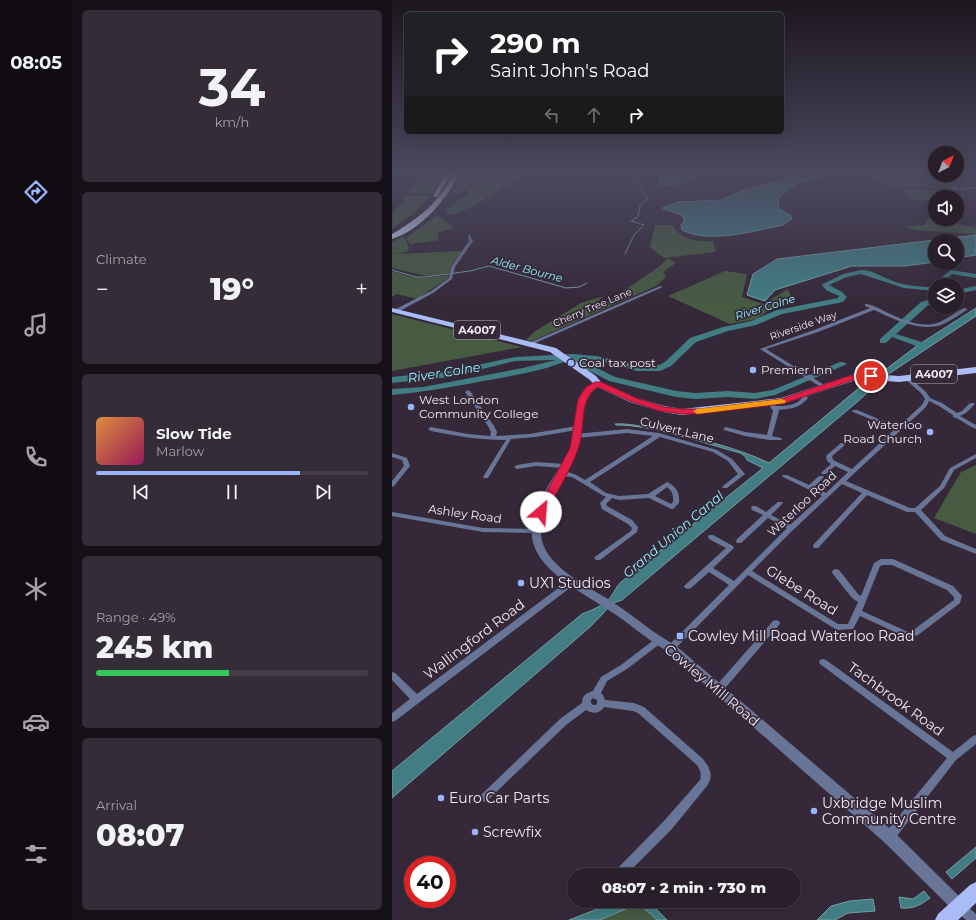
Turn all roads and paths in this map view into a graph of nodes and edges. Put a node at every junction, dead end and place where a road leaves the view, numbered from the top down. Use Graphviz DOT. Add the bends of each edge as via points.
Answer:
graph roads {
  1 [pos="413,217"];
  2 [pos="422,217"];
  3 [pos="392,232"];
  4 [pos="469,236"];
  5 [pos="392,237"];
  6 [pos="661,288"];
  7 [pos="867,305"];
  8 [pos="875,308"];
  9 [pos="966,309"];
  10 [pos="394,311"];
  11 [pos="531,343"];
  12 [pos="976,370"];
  13 [pos="907,378"];
  14 [pos="598,384"];
  15 [pos="824,387"];
  16 [pos="468,392"];
  17 [pos="928,399"];
  18 [pos="972,404"];
  19 [pos="772,406"];
  20 [pos="855,411"];
  21 [pos="955,416"];
  22 [pos="976,427"];
  23 [pos="431,429"];
  24 [pos="726,429"];
  25 [pos="899,430"];
  26 [pos="576,432"];
  27 [pos="659,435"];
  28 [pos="510,437"];
  29 [pos="493,438"];
  30 [pos="769,438"];
  31 [pos="779,439"];
  32 [pos="843,444"];
  33 [pos="392,455"];
  34 [pos="976,456"];
  35 [pos="835,463"];
  36 [pos="517,466"];
  37 [pos="562,470"];
  38 [pos="853,472"];
  39 [pos="785,476"];
  40 [pos="486,477"];
  41 [pos="586,482"];
  42 [pos="842,482"];
  43 [pos="392,486"];
  44 [pos="725,487"];
  45 [pos="809,488"];
  46 [pos="866,492"];
  47 [pos="650,496"];
  48 [pos="827,496"];
  49 [pos="610,497"];
  50 [pos="780,503"];
  51 [pos="754,508"];
  52 [pos="917,510"];
  53 [pos="392,514"];
  54 [pos="767,515"];
  55 [pos="791,528"];
  56 [pos="536,531"];
  57 [pos="711,537"];
  58 [pos="739,541"];
  59 [pos="816,546"];
  60 [pos="976,552"];
  61 [pos="598,558"];
  62 [pos="708,568"];
  63 [pos="747,571"];
  64 [pos="836,572"];
  65 [pos="572,582"];
  66 [pos="734,584"];
  67 [pos="688,586"];
  68 [pos="862,600"];
  69 [pos="858,612"];
  70 [pos="776,623"];
  71 [pos="658,641"];
  72 [pos="671,648"];
  73 [pos="823,662"];
  74 [pos="392,675"];
  75 [pos="718,690"];
  76 [pos="595,696"];
  77 [pos="416,699"];
  78 [pos="602,703"];
  79 [pos="587,704"];
  80 [pos="392,718"];
  81 [pos="976,739"];
  82 [pos="953,757"];
  83 [pos="485,796"];
  84 [pos="889,837"];
  85 [pos="626,868"];
  86 [pos="976,891"];
  87 [pos="949,896"];
  88 [pos="944,920"];
  89 [pos="974,920"];
  1 -- 3 [label="highway"];
  2 -- 5 [label="highway"];
  4 -- 10 [label="street" via="471,241 453,267 451,278 432,292"];
  6 -- 11 [label="street, Cherry Tree Lane"];
  7 -- 8 [label="street"];
  8 -- 9 [label="street" via="922,325 937,325"];
  8 -- 15 [label="street, Riverside Way" via="762,349"];
  10 -- 11 [label="main road, A4007"];
  11 -- 14 [label="main road, A4007" via="552,350"];
  12 -- 13 [label="main road, A4007"];
  13 -- 15 [label="main road, A4007" via="858,376"];
  13 -- 17 [label="street"];
  14 -- 19 [label="main road, A4007" via="648,405 682,412"];
  14 -- 26 [label="street" via="589,389 582,399"];
  15 -- 19 [label="main road, A4007"];
  16 -- 29 [label="street" via="491,426"];
  17 -- 21 [label="street" via="939,403"];
  17 -- 25 [label="street, Waterloo Road"];
  18 -- 21 [label="street"];
  19 -- 30 [label="street" via="776,411"];
  20 -- 25 [label="street"];
  21 -- 22 [label="street"];
  23 -- 29 [label="street, Culvert Lane" via="471,437"];
  24 -- 30 [label="street"];
  25 -- 38 [label="street, Waterloo Road"];
  26 -- 27 [label="street, Culvert Lane" via="627,431"];
  26 -- 28 [label="street, Culvert Lane"];
  26 -- 37 [label="street" via="574,448"];
  27 -- 41 [label="street"];
  27 -- 44 [label="street, Culvert Lane" via="723,455 742,474"];
  28 -- 29 [label="street, Culvert Lane"];
  28 -- 40 [label="street"];
  30 -- 31 [label="street"];
  32 -- 35 [label="street" via="829,456 830,461"];
  33 -- 43 [label="street" via="405,459 407,466"];
  34 -- 52 [label="street" via="952,469 942,487"];
  35 -- 38 [label="street"];
  35 -- 45 [label="street"];
  36 -- 37 [label="street" via="536,464"];
  37 -- 41 [label="street"];
  37 -- 56 [label="street" via="541,512"];
  38 -- 42 [label="street, Waterloo Road"];
  39 -- 45 [label="street"];
  41 -- 49 [label="street"];
  42 -- 46 [label="street"];
  42 -- 48 [label="street, Waterloo Road"];
  45 -- 48 [label="street"];
  46 -- 52 [label="street" via="909,510"];
  46 -- 59 [label="street"];
  47 -- 49 [label="street"];
  48 -- 55 [label="street, Waterloo Road"];
  49 -- 61 [label="street" via="603,503 604,507 635,527 634,532"];
  50 -- 54 [label="street"];
  51 -- 54 [label="street"];
  52 -- 60 [label="street" via="943,538"];
  53 -- 56 [label="street, Ashley Road" via="483,530"];
  54 -- 55 [label="street"];
  54 -- 58 [label="street"];
  55 -- 63 [label="street, Waterloo Road"];
  56 -- 65 [label="street, Cowley Mill Road" via="537,541 547,559"];
  57 -- 62 [label="street" via="731,548"];
  62 -- 66 [label="street"];
  62 -- 67 [label="street"];
  63 -- 66 [label="street, Waterloo Road"];
  63 -- 69 [label="street, Glebe Road" via="837,627 850,627"];
  64 -- 68 [label="street" via="855,596"];
  65 -- 71 [label="street, Cowley Mill Road" via="612,607"];
  65 -- 77 [label="street, Wallingford Road"];
  66 -- 72 [label="street, Waterloo Road"];
  68 -- 69 [label="street"];
  68 -- 69 [label="street" via="877,565 881,562 893,562 950,588 958,596 957,601 914,634 908,635"];
  70 -- 75 [label="street"];
  71 -- 72 [label="street, Cowley Mill Road"];
  71 -- 76 [label="street" via="604,679"];
  72 -- 75 [label="street, Cowley Mill Road"];
  73 -- 82 [label="street, Tachbrook Road"];
  74 -- 77 [label="street"];
  75 -- 84 [label="street, Cowley Mill Road"];
  76 -- 78 [label="street" via="600,697"];
  76 -- 79 [label="street" via="589,697"];
  77 -- 80 [label="street, Wallingford Road"];
  78 -- 79 [label="street" via="594,709"];
  78 -- 85 [label="street" via="641,710 700,762 706,773 702,786"];
  79 -- 83 [label="street" via="564,722"];
  81 -- 82 [label="street"];
  82 -- 84 [label="street"];
  84 -- 87 [label="street, Cowley Mill Road"];
  86 -- 87 [label="main road"];
  87 -- 88 [label="main road"];
  87 -- 89 [label="street"];
}
